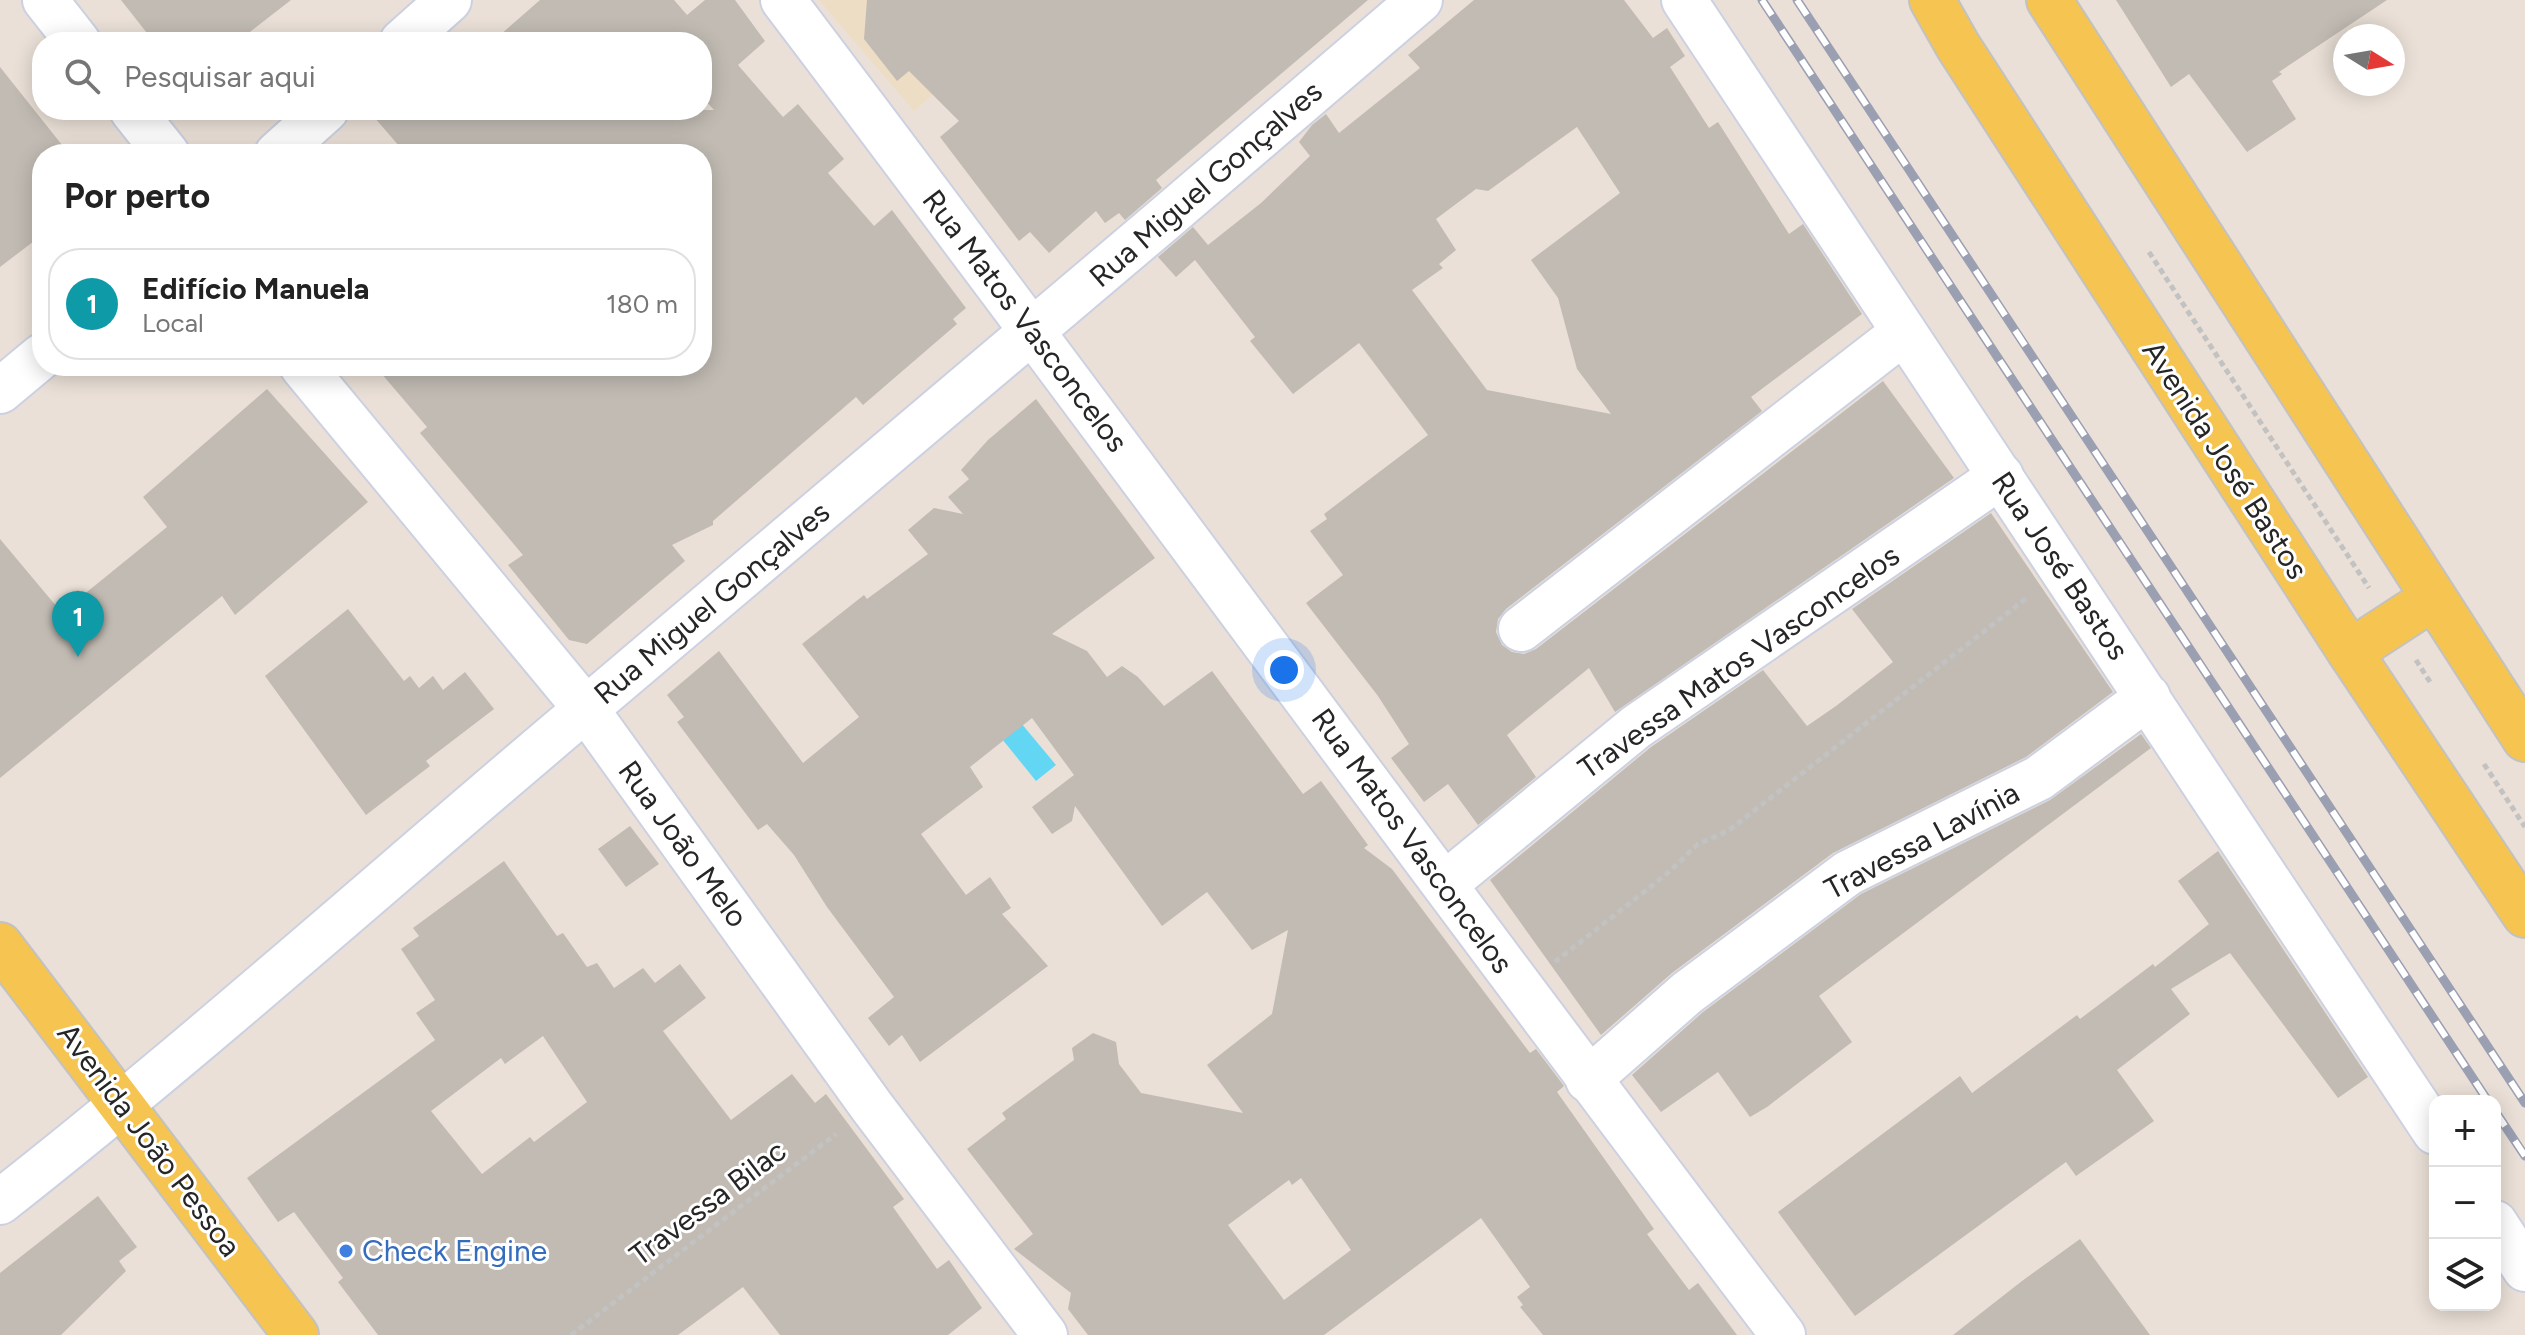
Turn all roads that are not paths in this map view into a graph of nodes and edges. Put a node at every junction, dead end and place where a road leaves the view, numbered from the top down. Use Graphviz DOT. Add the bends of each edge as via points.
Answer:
graph roads {
  1 [pos="45,0"];
  2 [pos="449,0"];
  3 [pos="783,0"];
  4 [pos="1420,0"];
  5 [pos="1684,0"];
  6 [pos="1932,0"];
  7 [pos="2049,0"];
  8 [pos="70,32"];
  9 [pos="413,32"];
  10 [pos="140,120"];
  11 [pos="315,120"];
  12 [pos="159,144"];
  13 [pos="288,144"];
  14 [pos="1035,332"];
  15 [pos="1904,332"];
  16 [pos="32,364"];
  17 [pos="310,376"];
  18 [pos="0,391"];
  19 [pos="2001,476"];
  20 [pos="2433,598"];
  21 [pos="1521,629"];
  22 [pos="2350,652"];
  23 [pos="2148,697"];
  24 [pos="586,709"];
  25 [pos="2525,739"];
  26 [pos="1445,884"];
  27 [pos="2525,915"];
  28 [pos="0,945"];
  29 [pos="1588,1080"];
  30 [pos="123,1105"];
  31 [pos="2429,1123"];
  32 [pos="0,1202"];
  33 [pos="2501,1232"];
  34 [pos="2525,1269"];
  35 [pos="296,1335"];
  36 [pos="1045,1335"];
  37 [pos="1783,1335"];
  1 -- 8 [label="street"];
  2 -- 9 [label="street"];
  3 -- 14 [label="street, Rua Matos Vasconcelos"];
  4 -- 14 [label="street, Rua Miguel Gonçalves"];
  5 -- 15 [label="street, Rua José Bastos"];
  6 -- 22 [label="main road, Avenida José Bastos"];
  7 -- 20 [label="main road"];
  10 -- 12 [label="street"];
  11 -- 13 [label="street"];
  14 -- 24 [label="street, Rua Miguel Gonçalves"];
  14 -- 26 [label="street, Rua Matos Vasconcelos"];
  15 -- 19 [label="street, Rua José Bastos"];
  15 -- 21 [label="street"];
  16 -- 18 [label="street"];
  17 -- 24 [label="street, Rua João Melo"];
  19 -- 23 [label="street, Rua José Bastos"];
  19 -- 26 [label="street, Travessa Matos Vasconcelos" via="1636,727"];
  20 -- 22 [label="main road"];
  20 -- 25 [label="main road"];
  22 -- 27 [label="main road, Avenida José Bastos"];
  23 -- 29 [label="street, Travessa Lavínia" via="2039,778 1848,873 1687,993"];
  23 -- 31 [label="street, Rua José Bastos"];
  24 -- 30 [label="street, Rua Miguel Gonçalves"];
  24 -- 36 [label="street, Rua João Melo" via="872,1107"];
  26 -- 29 [label="street, Rua Matos Vasconcelos"];
  28 -- 30 [label="main road, Avenida João Pessoa"];
  29 -- 37 [label="street, Rua Matos Vasconcelos"];
  30 -- 32 [label="street, Rua Miguel Gonçalves"];
  30 -- 35 [label="main road, Avenida João Pessoa"];
  33 -- 34 [label="street"];
}
